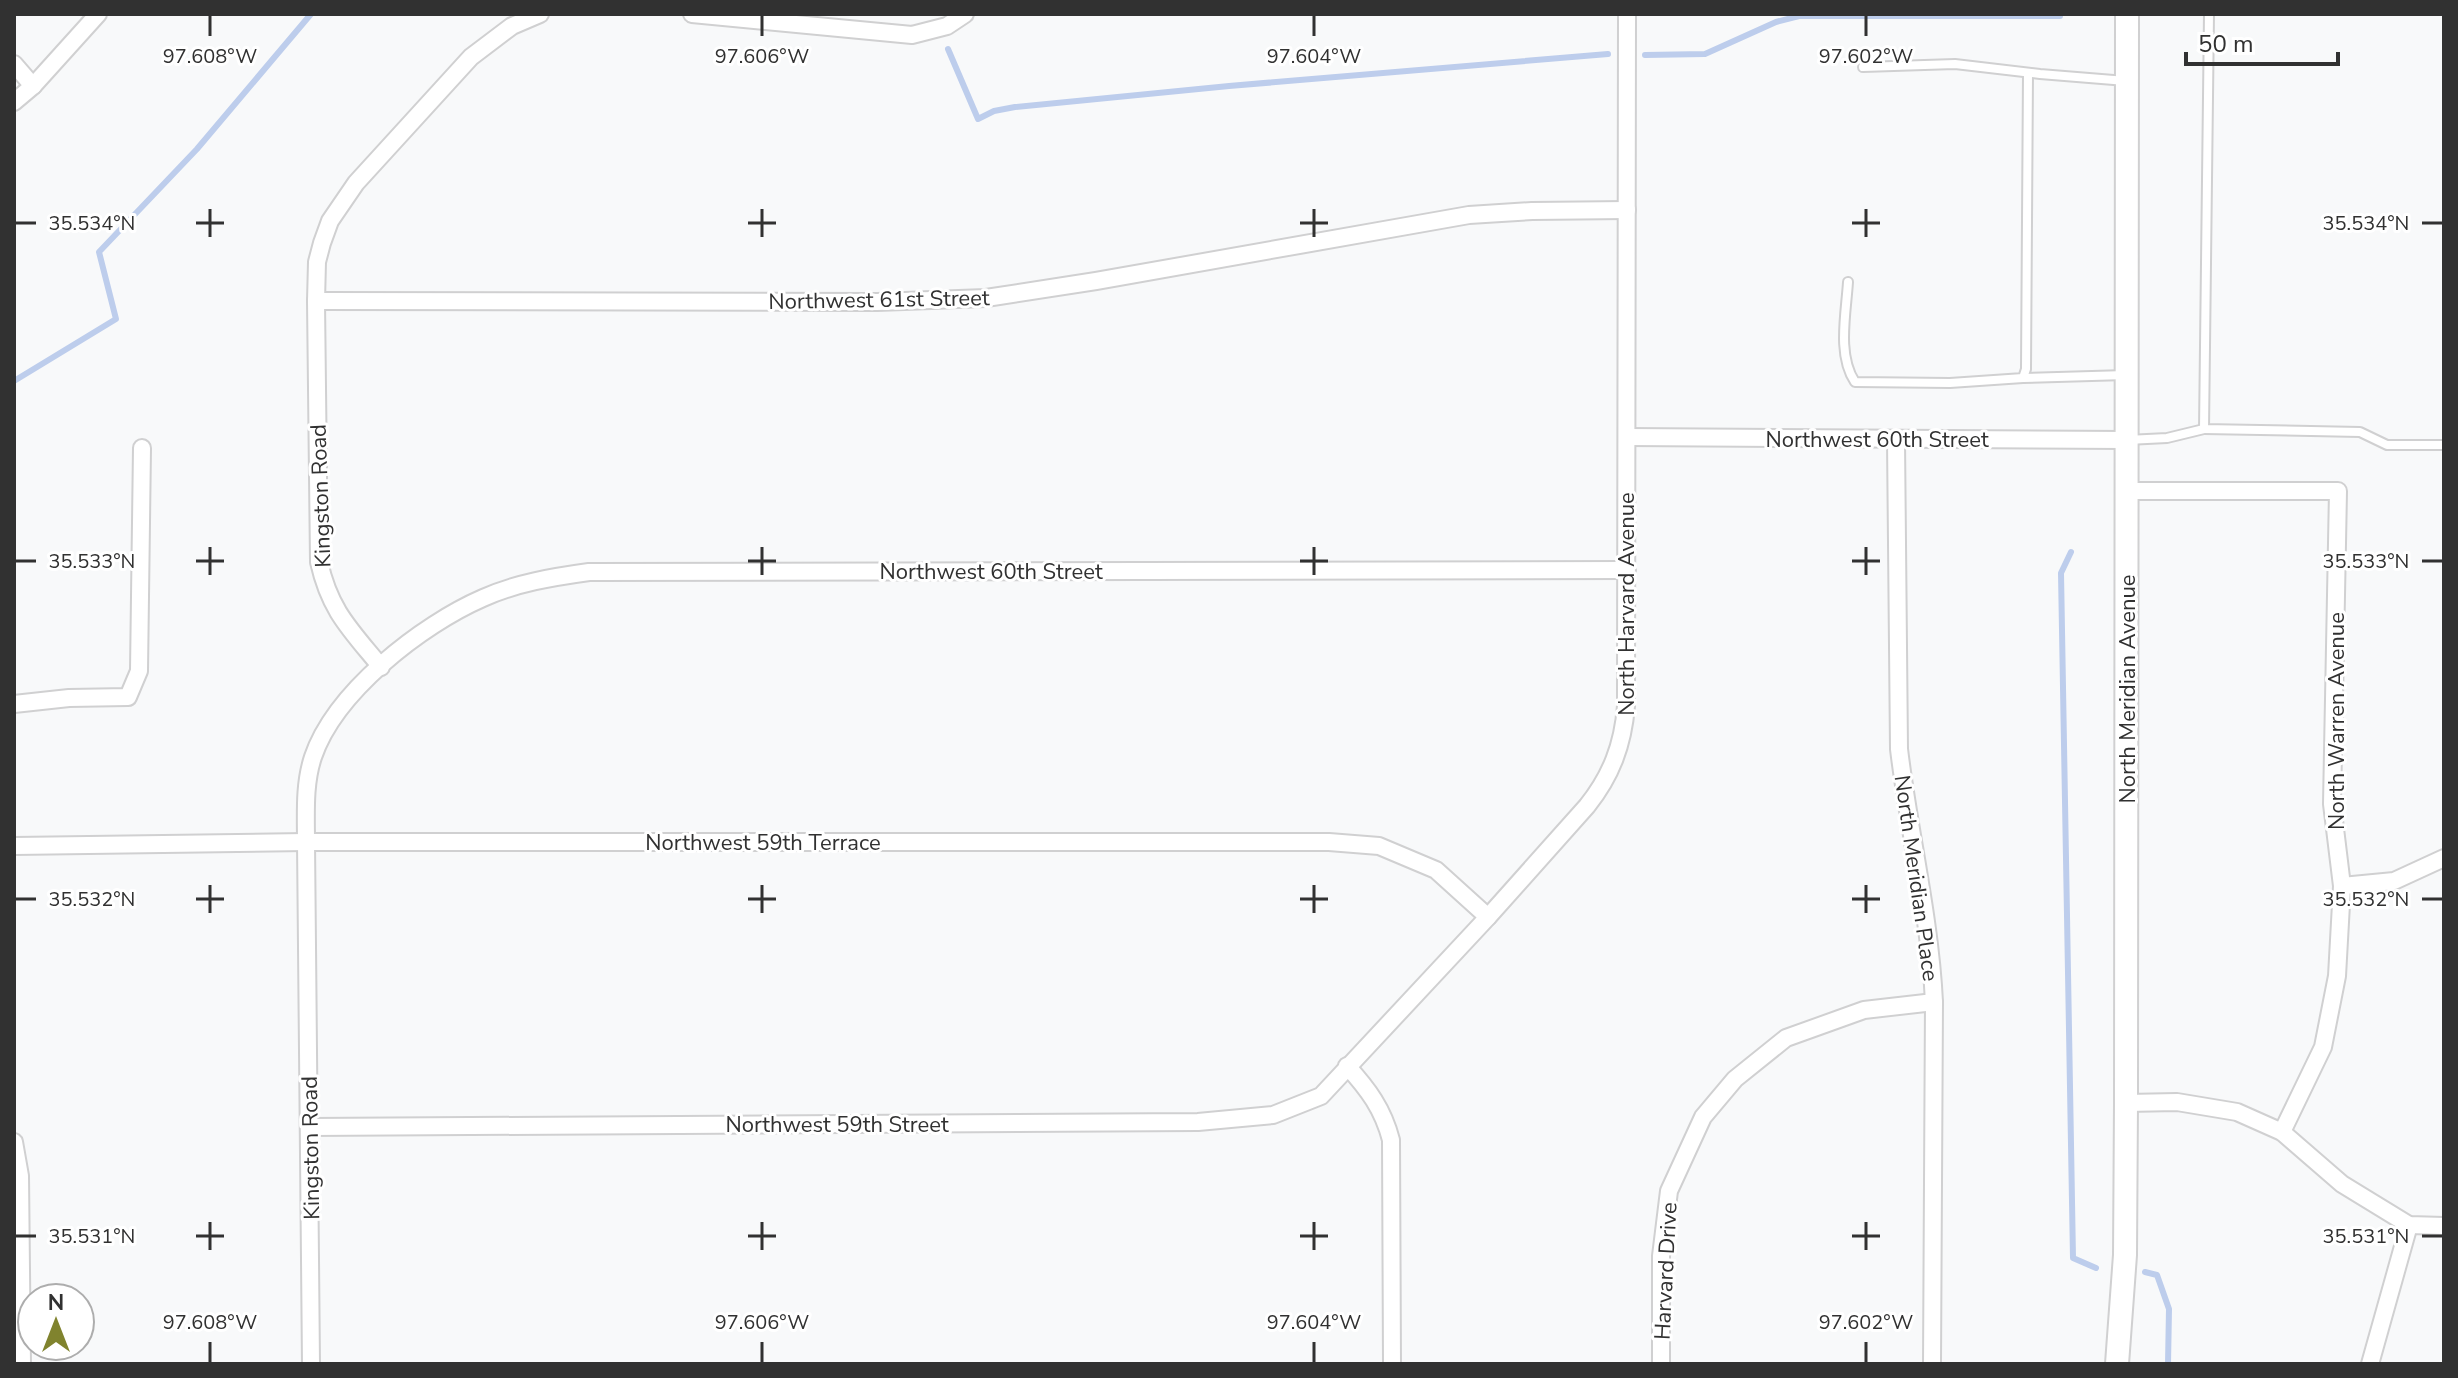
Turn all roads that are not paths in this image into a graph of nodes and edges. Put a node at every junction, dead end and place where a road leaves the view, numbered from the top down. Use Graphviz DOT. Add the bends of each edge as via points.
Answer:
graph roads {
  1 [pos="98,14"];
  2 [pos="540,14"];
  3 [pos="692,14"];
  4 [pos="965,14"];
  5 [pos="1627,14"];
  6 [pos="2127,14"];
  7 [pos="2209,14"];
  8 [pos="14,64"];
  9 [pos="1863,67"];
  10 [pos="2028,73"];
  11 [pos="2127,81"];
  12 [pos="33,86"];
  13 [pos="14,102"];
  14 [pos="1627,210"];
  15 [pos="1848,282"];
  16 [pos="316,301"];
  17 [pos="2126,375"];
  18 [pos="2023,378"];
  19 [pos="2204,429"];
  20 [pos="1627,437"];
  21 [pos="1896,440"];
  22 [pos="2126,440"];
  23 [pos="2444,445"];
  24 [pos="142,448"];
  25 [pos="2127,491"];
  26 [pos="1627,570"];
  27 [pos="381,667"];
  28 [pos="14,704"];
  29 [pos="306,842"];
  30 [pos="14,846"];
  31 [pos="2444,858"];
  32 [pos="2342,886"];
  33 [pos="1488,917"];
  34 [pos="1934,1002"];
  35 [pos="1347,1066"];
  36 [pos="2126,1103"];
  37 [pos="310,1127"];
  38 [pos="2282,1132"];
  39 [pos="14,1142"];
  40 [pos="2409,1225"];
  41 [pos="2444,1226"];
  42 [pos="22,1364"];
  43 [pos="311,1364"];
  44 [pos="1392,1364"];
  45 [pos="1661,1364"];
  46 [pos="1932,1364"];
  47 [pos="2117,1364"];
  48 [pos="2370,1364"];
  1 -- 12 [label="street"];
  2 -- 16 [label="street, Kingston Road" via="512,26 471,57 356,183 322,243"];
  3 -- 4 [label="street" via="912,35 947,26"];
  5 -- 14 [label="street, North Harvard Avenue"];
  6 -- 11 [label="main road, North Meridian Avenue"];
  7 -- 19 [label="lane"];
  8 -- 12 [label="street"];
  9 -- 10 [label="lane" via="1955,64"];
  10 -- 11 [label="lane"];
  10 -- 18 [label="lane"];
  11 -- 17 [label="main road, North Meridian Avenue"];
  12 -- 13 [label="street"];
  14 -- 16 [label="street, Northwest 61st Street" via="1431,220 986,298"];
  14 -- 20 [label="street, North Harvard Avenue"];
  15 -- 18 [label="lane" via="1844,346 1855,382"];
  16 -- 27 [label="street, Kingston Road" via="319,562 341,621"];
  17 -- 18 [label="lane"];
  17 -- 22 [label="main road, North Meridian Avenue"];
  19 -- 22 [label="lane"];
  19 -- 23 [label="lane" via="2360,432 2387,445"];
  20 -- 21 [label="street, Northwest 60th Street"];
  20 -- 26 [label="street, North Harvard Avenue"];
  21 -- 22 [label="street, Northwest 60th Street"];
  21 -- 34 [label="street, North Meridian Place" via="1899,749 1932,958"];
  22 -- 25 [label="main road, North Meridian Avenue"];
  24 -- 28 [label="street" via="139,671 128,697"];
  25 -- 32 [label="street, North Warren Avenue" via="2338,491 2332,804"];
  25 -- 36 [label="main road, North Meridian Avenue"];
  26 -- 27 [label="street, Northwest 60th Street" via="589,572 484,597 440,622"];
  26 -- 33 [label="street, North Harvard Avenue" via="1625,729 1619,751 1600,790"];
  27 -- 29 [label="street, Kingston Road" via="344,701 322,737 308,778"];
  29 -- 30 [label="street, Northwest 59th Terrace"];
  29 -- 33 [label="street, Northwest 59th Terrace" via="1329,842 1379,846 1436,870"];
  29 -- 37 [label="street, Kingston Road"];
  31 -- 32 [label="street" via="2394,881"];
  32 -- 38 [label="street, North Warren Avenue" via="2337,976 2323,1047"];
  33 -- 35 [label="street, North Harvard Avenue"];
  34 -- 45 [label="street, Harvard Drive" via="1864,1010 1786,1038 1735,1079 1703,1117 1669,1191 1661,1256"];
  34 -- 46 [label="street, North Meridian Place"];
  35 -- 37 [label="street, Northwest 59th Street" via="1321,1096 1273,1115 1198,1122"];
  35 -- 44 [label="street" via="1382,1112 1391,1140"];
  36 -- 38 [label="street" via="2177,1102 2237,1112"];
  36 -- 47 [label="main road, North Meridian Avenue" via="2125,1255"];
  37 -- 43 [label="street, Kingston Road"];
  38 -- 40 [label="street" via="2342,1184"];
  39 -- 42 [label="street" via="20,1176"];
  40 -- 41 [label="street"];
  40 -- 48 [label="street"];
}
